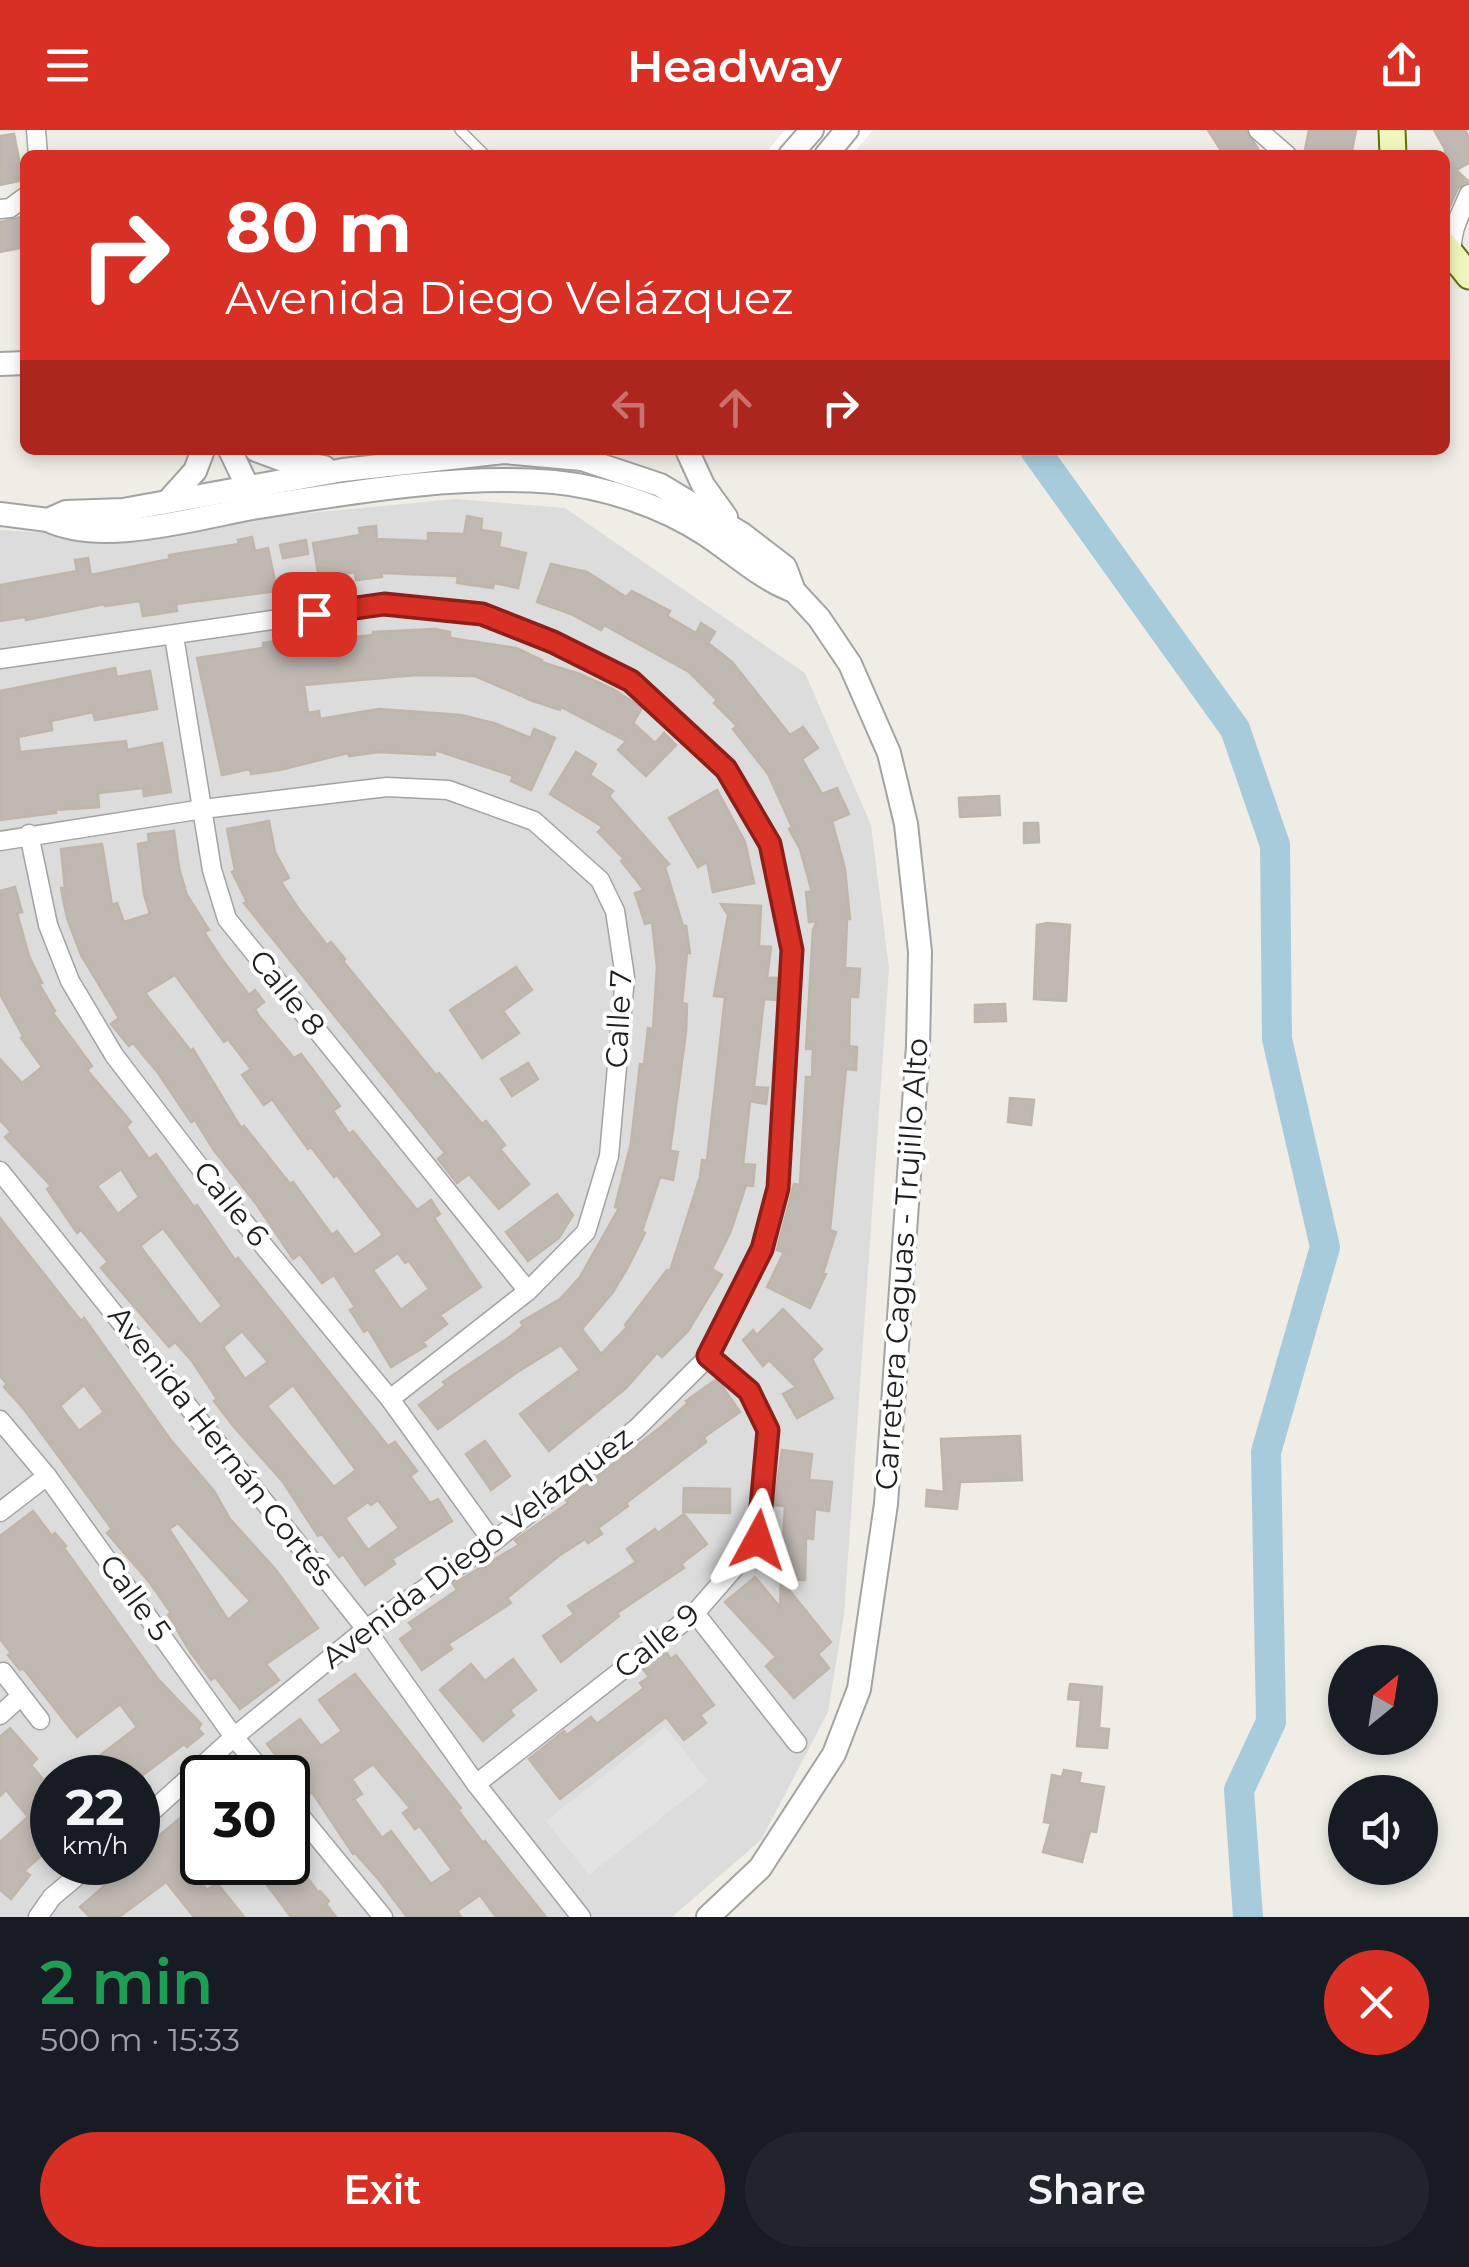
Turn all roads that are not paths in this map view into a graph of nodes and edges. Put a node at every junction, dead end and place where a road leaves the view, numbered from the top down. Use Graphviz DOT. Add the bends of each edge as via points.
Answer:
graph roads {
  1 [pos="460,130"];
  2 [pos="812,130"];
  3 [pos="847,130"];
  4 [pos="1258,130"];
  5 [pos="480,150"];
  6 [pos="794,150"];
  7 [pos="830,150"];
  8 [pos="1281,150"];
  9 [pos="1469,194"];
  10 [pos="1450,245"];
  11 [pos="1450,252"];
  12 [pos="1469,276"];
  13 [pos="201,455"];
  14 [pos="232,455"];
  15 [pos="270,455"];
  16 [pos="414,455"];
  17 [pos="689,455"];
  18 [pos="593,456"];
  19 [pos="342,470"];
  20 [pos="586,487"];
  21 [pos="252,497"];
  22 [pos="168,501"];
  23 [pos="0,514"];
  24 [pos="48,520"];
  25 [pos="742,534"];
  26 [pos="794,591"];
  27 [pos="174,636"];
  28 [pos="0,659"];
  29 [pos="204,809"];
  30 [pos="29,834"];
  31 [pos="0,841"];
  32 [pos="0,1171"];
  33 [pos="528,1291"];
  34 [pos="708,1356"];
  35 [pos="390,1399"];
  36 [pos="0,1420"];
  37 [pos="47,1476"];
  38 [pos="0,1512"];
  39 [pos="494,1542"];
  40 [pos="695,1613"];
  41 [pos="366,1629"];
  42 [pos="3,1672"];
  43 [pos="21,1696"];
  44 [pos="0,1715"];
  45 [pos="40,1720"];
  46 [pos="234,1737"];
  47 [pos="798,1743"];
  48 [pos="249,1755"];
  49 [pos="476,1784"];
  50 [pos="160,1804"];
  51 [pos="310,1828"];
  52 [pos="66,1885"];
  53 [pos="38,1917"];
  54 [pos="383,1917"];
  55 [pos="581,1917"];
  56 [pos="708,1917"];
  1 -- 5 [label="lane"];
  2 -- 6 [label="street"];
  3 -- 7 [label="street"];
  4 -- 8 [label="street"];
  9 -- 10 [label="street"];
  11 -- 12 [label="main road"];
  13 -- 22 [label="street"];
  14 -- 21 [label="street"];
  15 -- 19 [label="street"];
  16 -- 19 [label="street, Carretera Caguas - Trujillo Alto"];
  17 -- 25 [label="street" via="703,485"];
  18 -- 20 [label="street"];
  18 -- 25 [label="street, Carretera Caguas - Trujillo Alto" via="660,485"];
  19 -- 21 [label="street, Carretera Caguas - Trujillo Alto"];
  20 -- 21 [label="street, Carretera Caguas - Trujillo Alto" via="505,480"];
  20 -- 26 [label="street, Carretera Caguas - Trujillo Alto" via="699,530"];
  21 -- 22 [label="street"];
  21 -- 24 [label="street, Carretera Caguas - Trujillo Alto" via="131,528 64,527"];
  22 -- 24 [label="street" via="66,512"];
  23 -- 24 [label="street, Carretera Caguas - Trujillo Alto"];
  25 -- 26 [label="street, Carretera Caguas - Trujillo Alto" via="785,567"];
  26 -- 56 [label="street, Carretera Caguas - Trujillo Alto" via="850,664 889,753 906,824 920,952 918,1046 886,1504 859,1688 834,1754 760,1868"];
  27 -- 28 [label="street, Avenida Diego Velázquez"];
  27 -- 29 [label="street, Calle 8"];
  27 -- 34 [label="street, Avenida Diego Velázquez" via="384,604 482,614 631,681 726,769 770,844 792,950 778,1188 762,1249"];
  29 -- 30 [label="street, Calle 7"];
  29 -- 33 [label="street, Calle 8" via="227,919"];
  29 -- 33 [label="street, Calle 7" via="387,786 448,790 534,821 600,880 615,910 625,978 609,1156 586,1232"];
  30 -- 31 [label="street, Calle 7"];
  30 -- 35 [label="street, Calle 6" via="48,925 70,981 114,1055"];
  32 -- 41 [label="street, Avenida Hernán Cortés"];
  33 -- 35 [label="street, Calle 7"];
  34 -- 39 [label="street, Avenida Diego Velázquez" via="637,1428"];
  34 -- 40 [label="street, Calle 9" via="749,1391 768,1430 758,1540"];
  35 -- 39 [label="street, Calle 6"];
  36 -- 37 [label="street, Calle 5"];
  37 -- 38 [label="street"];
  37 -- 46 [label="street, Calle 5"];
  39 -- 41 [label="street, Avenida Diego Velázquez"];
  40 -- 47 [label="street"];
  40 -- 49 [label="street, Calle 9"];
  41 -- 46 [label="street, Avenida Diego Velázquez"];
  41 -- 49 [label="street, Avenida Hernán Cortés"];
  42 -- 43 [label="street"];
  43 -- 44 [label="street"];
  43 -- 45 [label="street"];
  46 -- 48 [label="street, Calle 5"];
  46 -- 50 [label="street, Avenida Diego Velázquez"];
  49 -- 55 [label="street, Avenida Hernán Cortés"];
  51 -- 54 [label="street"];
  52 -- 53 [label="street"];
}
